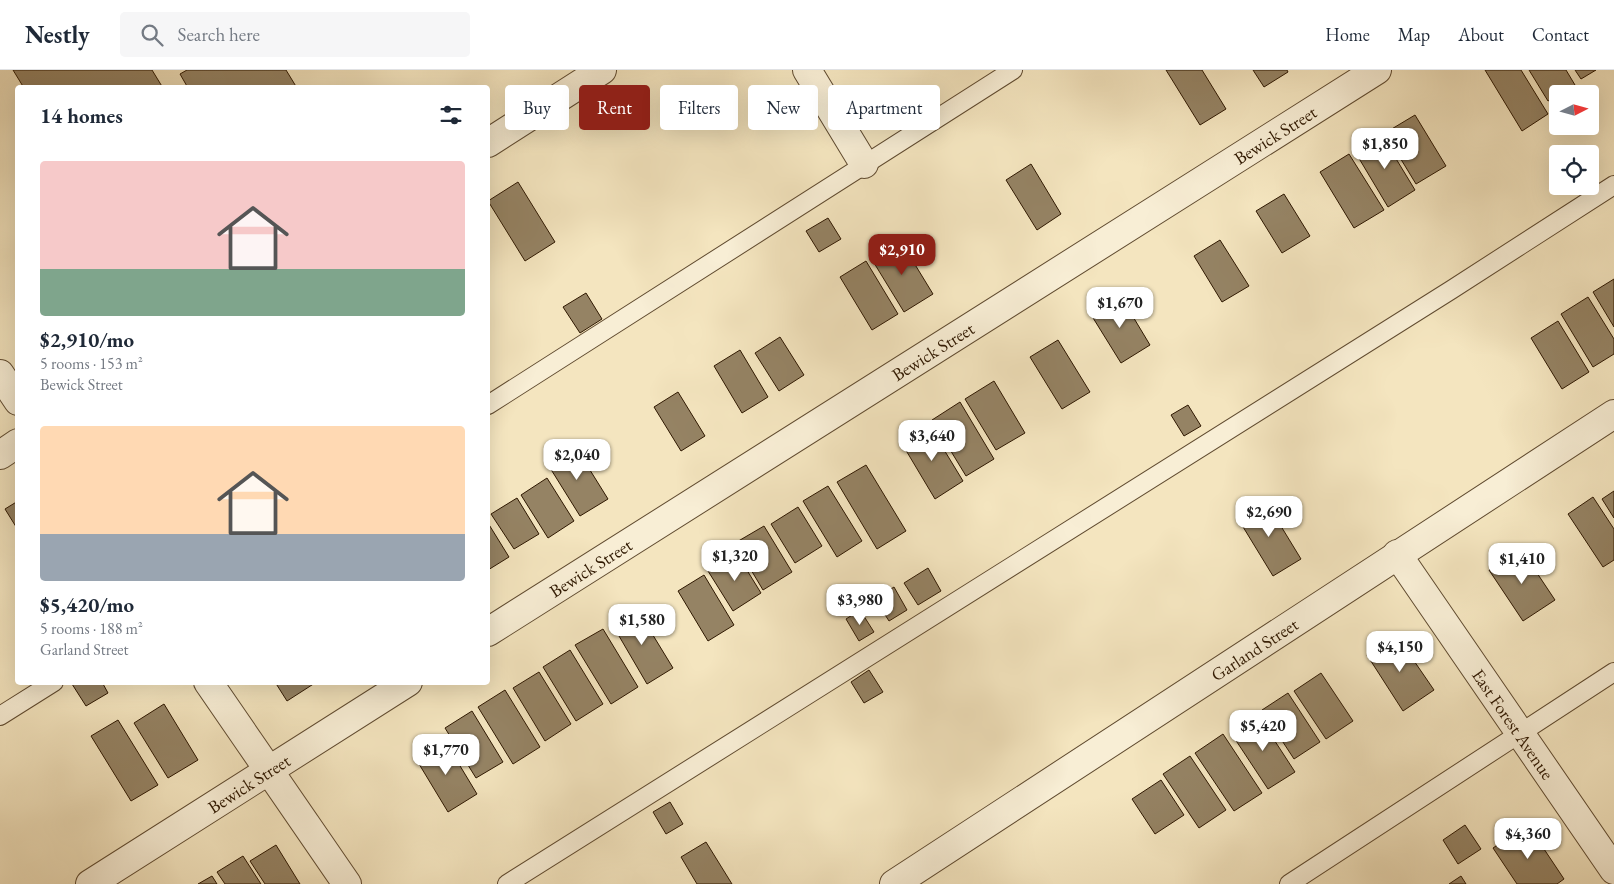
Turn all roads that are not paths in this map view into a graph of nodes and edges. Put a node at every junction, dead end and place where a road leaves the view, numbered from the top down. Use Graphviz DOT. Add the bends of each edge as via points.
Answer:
graph roads {
  1 [pos="602,70"];
  2 [pos="807,70"];
  3 [pos="1013,70"];
  4 [pos="1377,70"];
  5 [pos="490,142"];
  6 [pos="864,164"];
  7 [pos="1614,185"];
  8 [pos="0,374"];
  9 [pos="15,396"];
  10 [pos="490,404"];
  11 [pos="1614,414"];
  12 [pos="15,445"];
  13 [pos="0,455"];
  14 [pos="1397,554"];
  15 [pos="490,631"];
  16 [pos="1614,672"];
  17 [pos="49,685"];
  18 [pos="210,685"];
  19 [pos="403,685"];
  20 [pos="0,716"];
  21 [pos="1520,733"];
  22 [pos="268,771"];
  23 [pos="1614,870"];
  24 [pos="90,884"];
  25 [pos="346,884"];
  26 [pos="507,884"];
  27 [pos="894,884"];
  28 [pos="1289,884"];
  1 -- 5 [label="street"];
  2 -- 6 [label="street"];
  3 -- 6 [label="lane"];
  4 -- 15 [label="street, Bewick Street"];
  6 -- 10 [label="lane"];
  7 -- 26 [label="lane"];
  8 -- 9 [label="street"];
  11 -- 14 [label="street, Garland Street"];
  12 -- 13 [label="street"];
  14 -- 21 [label="street, East Forest Avenue"];
  14 -- 27 [label="street, Garland Street"];
  16 -- 21 [label="lane"];
  17 -- 20 [label="lane"];
  18 -- 22 [label="street"];
  19 -- 22 [label="street, Bewick Street"];
  21 -- 23 [label="street, East Forest Avenue"];
  21 -- 28 [label="lane"];
  22 -- 24 [label="street, Bewick Street"];
  22 -- 25 [label="street"];
}
